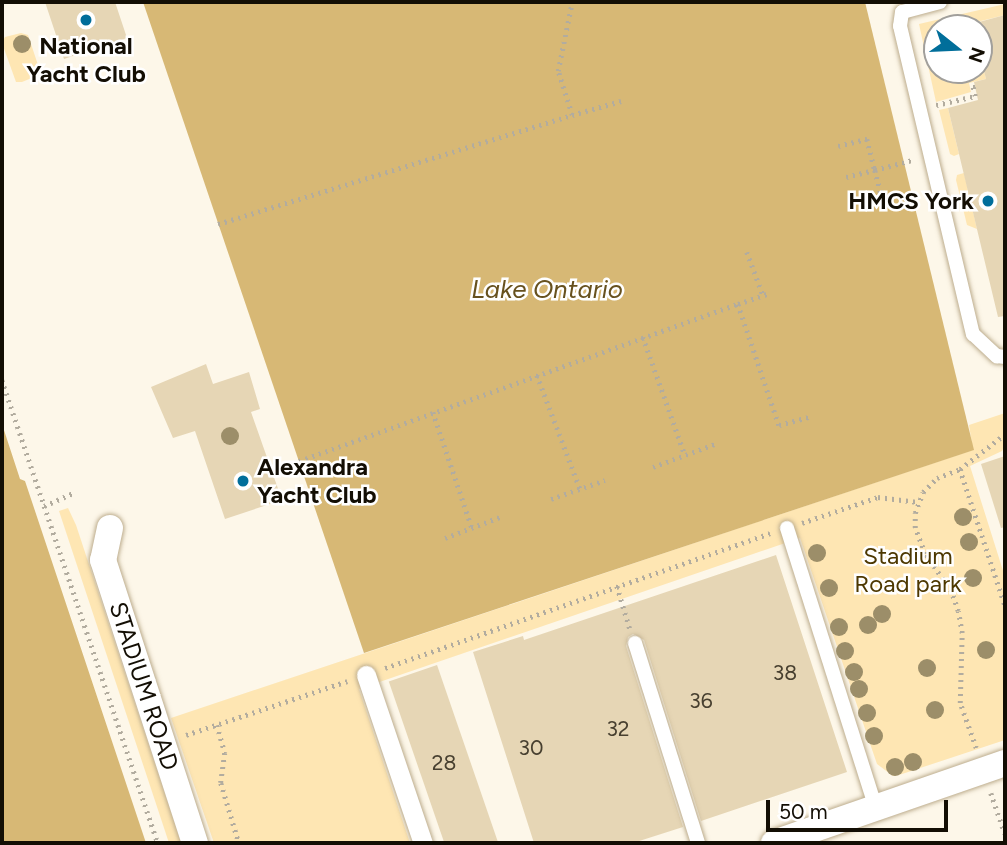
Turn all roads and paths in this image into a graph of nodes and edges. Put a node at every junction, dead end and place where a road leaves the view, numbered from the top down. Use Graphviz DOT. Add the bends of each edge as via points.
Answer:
graph roads {
  1 [pos="572,2"];
  2 [pos="940,2"];
  3 [pos="975,87"];
  4 [pos="621,102"];
  5 [pos="920,108"];
  6 [pos="572,115"];
  7 [pos="838,146"];
  8 [pos="900,163"];
  9 [pos="875,170"];
  10 [pos="846,177"];
  11 [pos="881,194"];
  12 [pos="218,224"];
  13 [pos="747,252"];
  14 [pos="770,293"];
  15 [pos="763,295"];
  16 [pos="738,304"];
  17 [pos="643,337"];
  18 [pos="1005,357"];
  19 [pos="537,375"];
  20 [pos="2,380"];
  21 [pos="433,412"];
  22 [pos="812,416"];
  23 [pos="1005,435"];
  24 [pos="715,444"];
  25 [pos="685,455"];
  26 [pos="299,461"];
  27 [pos="653,467"];
  28 [pos="960,469"];
  29 [pos="605,480"];
  30 [pos="580,489"];
  31 [pos="75,492"];
  32 [pos="551,499"];
  33 [pos="918,502"];
  34 [pos="44,506"];
  35 [pos="500,516"];
  36 [pos="472,527"];
  37 [pos="110,528"];
  38 [pos="787,528"];
  39 [pos="445,538"];
  40 [pos="617,586"];
  41 [pos="1005,606"];
  42 [pos="625,611"];
  43 [pos="635,643"];
  44 [pos="366,675"];
  45 [pos="217,725"];
  46 [pos="162,744"];
  47 [pos="997,766"];
  48 [pos="995,803"];
  49 [pos="876,808"];
  50 [pos="1005,834"];
  51 [pos="158,843"];
  52 [pos="195,843"];
  53 [pos="239,843"];
  54 [pos="423,843"];
  55 [pos="698,843"];
  56 [pos="774,843"];
  1 -- 6 [label="path" via="558,71"];
  2 -- 5 [label="lane" via="902,12 900,26"];
  3 -- 5 [label="path" via="975,96"];
  4 -- 6 [label="path"];
  5 -- 18 [label="lane" via="973,334 997,356"];
  6 -- 12 [label="path"];
  7 -- 9 [label="path" via="867,139"];
  8 -- 9 [label="path"];
  9 -- 10 [label="path"];
  9 -- 11 [label="path"];
  13 -- 15 [label="path"];
  14 -- 15 [label="path"];
  15 -- 16 [label="path"];
  16 -- 17 [label="path"];
  16 -- 22 [label="path" via="779,425"];
  17 -- 19 [label="path"];
  17 -- 25 [label="path"];
  19 -- 21 [label="path"];
  19 -- 30 [label="path"];
  20 -- 34 [label="path"];
  21 -- 26 [label="path"];
  21 -- 36 [label="path"];
  23 -- 28 [label="path"];
  24 -- 25 [label="path"];
  25 -- 27 [label="path"];
  28 -- 33 [label="path" via="937,478"];
  28 -- 41 [label="path"];
  29 -- 30 [label="path"];
  30 -- 32 [label="path"];
  31 -- 34 [label="path"];
  33 -- 38 [label="path" via="878,497"];
  33 -- 47 [label="path" via="915,528 919,542 951,591 958,611 962,633 960,703"];
  34 -- 51 [label="path"];
  35 -- 36 [label="path"];
  36 -- 39 [label="path"];
  37 -- 46 [label="street, STADIUM ROAD" via="103,560"];
  38 -- 40 [label="path"];
  38 -- 49 [label="lane"];
  40 -- 42 [label="path"];
  40 -- 44 [label="path"];
  43 -- 55 [label="lane"];
  44 -- 45 [label="path"];
  44 -- 54 [label="street"];
  45 -- 46 [label="path"];
  45 -- 53 [label="path" via="225,753 221,783"];
  46 -- 52 [label="street, STADIUM ROAD"];
  47 -- 49 [label="street"];
  48 -- 50 [label="path"];
  49 -- 56 [label="street"];
}
